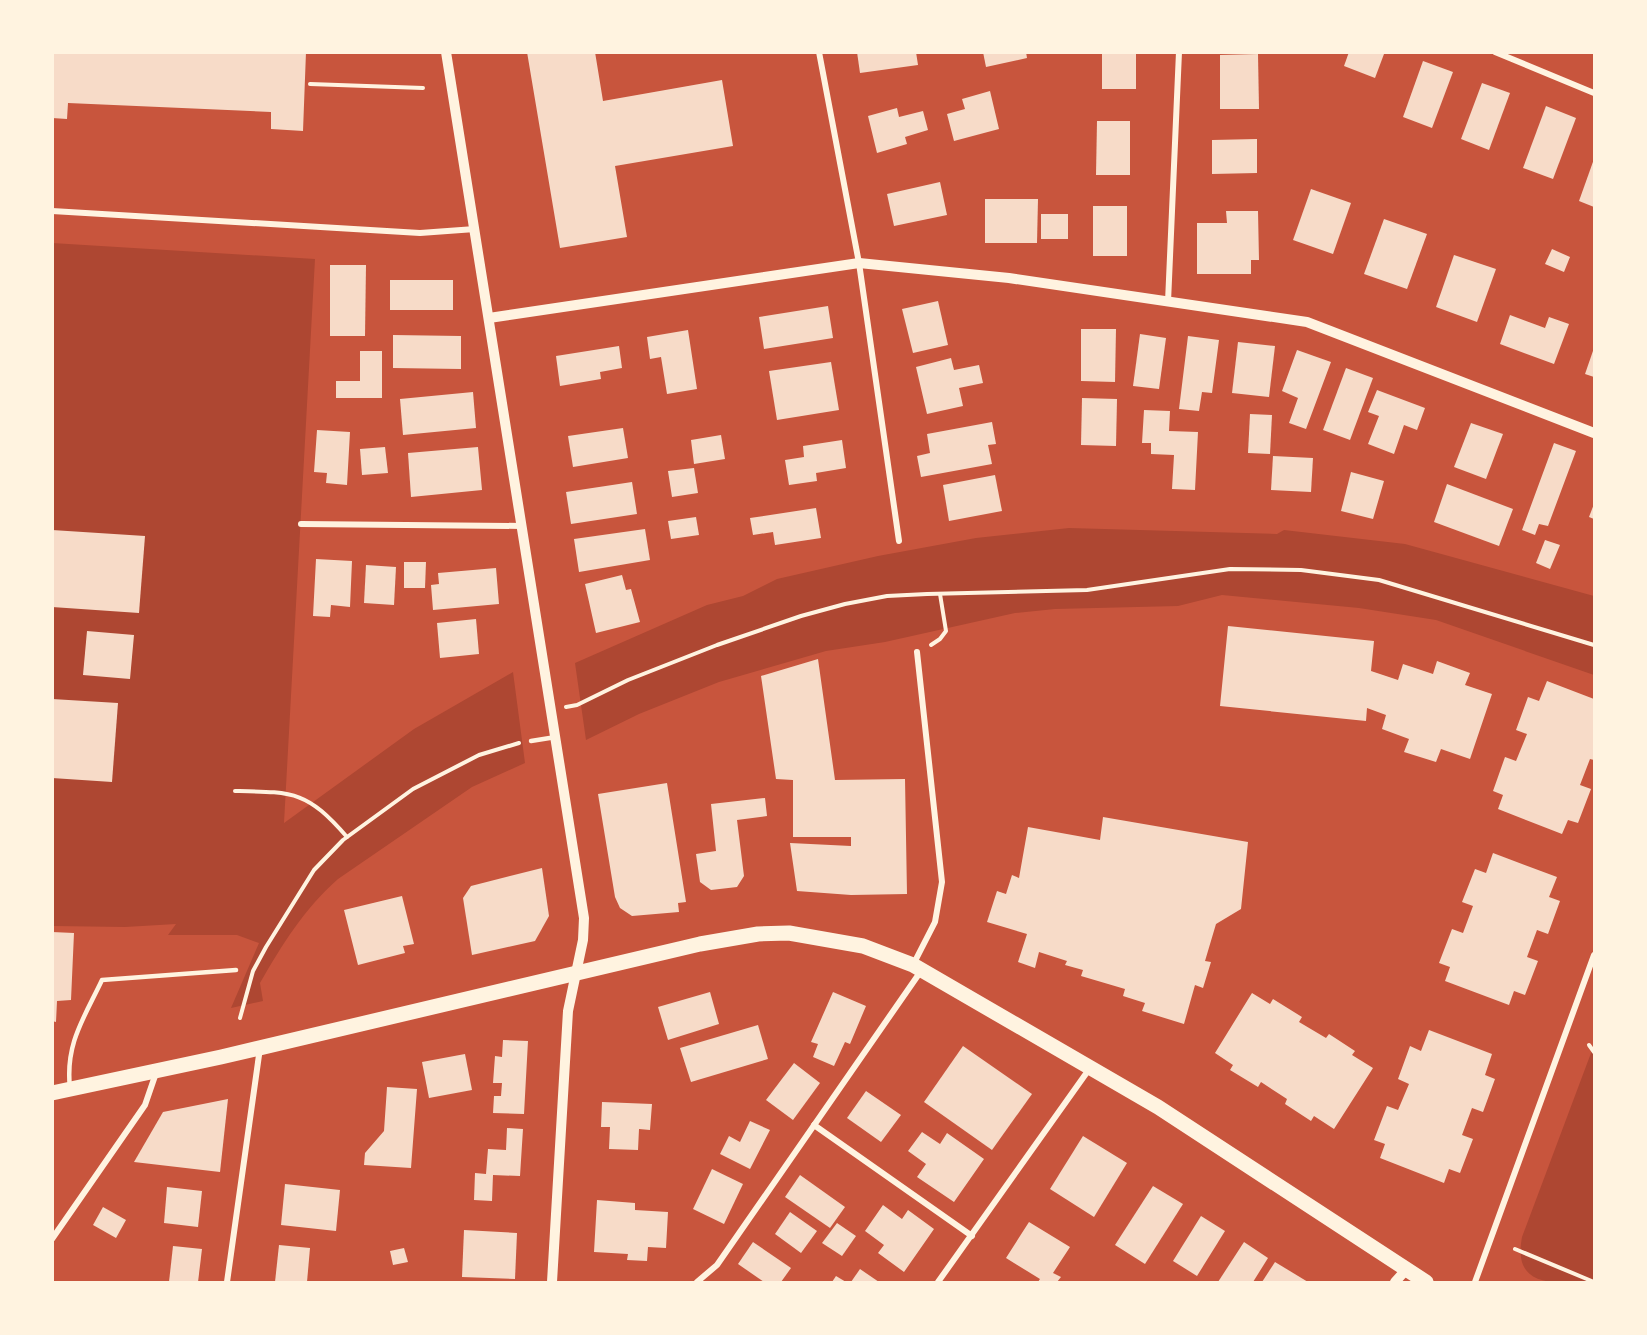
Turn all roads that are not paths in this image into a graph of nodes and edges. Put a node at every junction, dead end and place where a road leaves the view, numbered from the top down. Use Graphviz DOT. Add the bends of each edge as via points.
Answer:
graph roads {
  1 [pos="446,52"];
  2 [pos="819,52"];
  3 [pos="1179,52"];
  4 [pos="1496,52"];
  5 [pos="1594,93"];
  6 [pos="52,211"];
  7 [pos="474,229"];
  8 [pos="859,263"];
  9 [pos="1168,303"];
  10 [pos="489,318"];
  11 [pos="1594,433"];
  12 [pos="300,524"];
  13 [pos="522,526"];
  14 [pos="899,541"];
  15 [pos="917,652"];
  16 [pos="556,737"];
  17 [pos="531,741"];
  18 [pos="1594,955"];
  19 [pos="917,968"];
  20 [pos="236,970"];
  21 [pos="575,973"];
  22 [pos="260,1047"];
  23 [pos="1090,1068"];
  24 [pos="156,1071"];
  25 [pos="70,1089"];
  26 [pos="52,1093"];
  27 [pos="814,1125"];
  28 [pos="972,1236"];
  29 [pos="52,1239"];
  30 [pos="1400,1277"];
  31 [pos="227,1282"];
  32 [pos="552,1282"];
  33 [pos="697,1282"];
  34 [pos="938,1282"];
  35 [pos="1426,1282"];
  36 [pos="1475,1282"];
  1 -- 7 [label="street"];
  2 -- 8 [label="street"];
  3 -- 9 [label="street"];
  4 -- 5 [label="street"];
  6 -- 7 [label="street" via="420,233"];
  7 -- 10 [label="street"];
  8 -- 9 [label="street" via="1009,278"];
  8 -- 10 [label="street"];
  8 -- 14 [label="street"];
  9 -- 11 [label="street" via="1307,322"];
  10 -- 13 [label="street"];
  12 -- 13 [label="street"];
  13 -- 16 [label="street"];
  15 -- 19 [label="street" via="942,882 935,922"];
  16 -- 17 [label="lane"];
  16 -- 21 [label="street" via="584,918"];
  18 -- 36 [label="street"];
  19 -- 21 [label="main road" via="863,946 789,933 722,940"];
  19 -- 23 [label="main road"];
  19 -- 27 [label="street"];
  20 -- 25 [label="lane" via="102,980 71,1045"];
  21 -- 22 [label="main road"];
  21 -- 32 [label="street" via="568,1011"];
  22 -- 24 [label="main road"];
  22 -- 31 [label="street"];
  23 -- 28 [label="street"];
  23 -- 30 [label="main road" via="1183,1123"];
  24 -- 25 [label="main road"];
  24 -- 29 [label="street" via="145,1105"];
  25 -- 26 [label="main road"];
  27 -- 28 [label="street"];
  27 -- 33 [label="street" via="717,1265"];
  28 -- 34 [label="street"];
  30 -- 35 [label="main road"];
}
